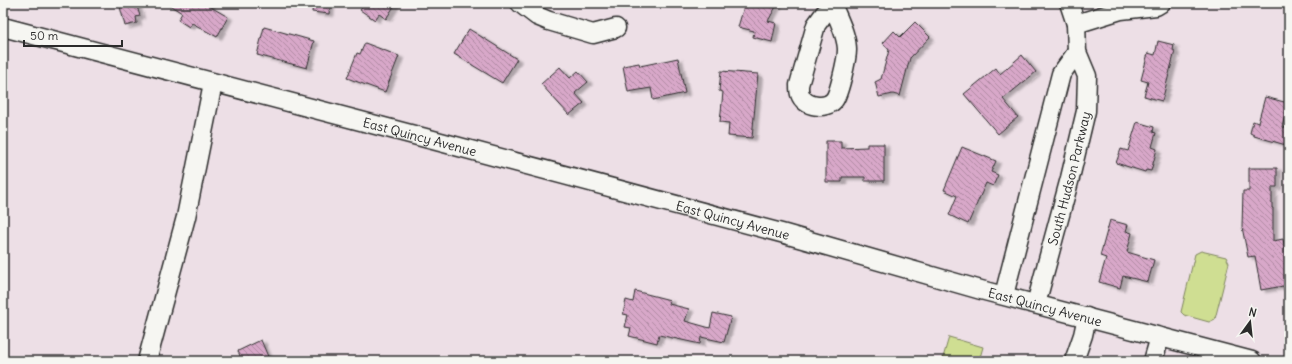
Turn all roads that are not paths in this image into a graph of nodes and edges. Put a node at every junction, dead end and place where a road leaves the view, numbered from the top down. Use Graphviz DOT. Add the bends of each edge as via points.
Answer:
graph roads {
  1 [pos="520,3"];
  2 [pos="1069,3"];
  3 [pos="1160,3"];
  4 [pos="834,4"];
  5 [pos="1076,24"];
  6 [pos="3,27"];
  7 [pos="616,28"];
  8 [pos="1077,52"];
  9 [pos="213,82"];
  10 [pos="1004,295"];
  11 [pos="1036,304"];
  12 [pos="1087,317"];
  13 [pos="1160,337"];
  14 [pos="147,361"];
  15 [pos="1074,361"];
  16 [pos="1153,361"];
  17 [pos="1252,361"];
  1 -- 7 [label="street" via="537,16 593,34"];
  2 -- 5 [label="street, South Hudson Parkway"];
  3 -- 5 [label="street" via="1156,6 1121,10"];
  4 -- 4 [label="street" via="816,25 799,85 800,95 813,106 823,106 835,100 845,62 845,36"];
  5 -- 8 [label="street, South Hudson Parkway"];
  6 -- 9 [label="street, East Quincy Avenue"];
  8 -- 10 [label="street" via="1061,74"];
  8 -- 11 [label="street, South Hudson Parkway" via="1087,76 1086,111"];
  9 -- 10 [label="street, East Quincy Avenue"];
  9 -- 14 [label="street" via="186,217"];
  10 -- 11 [label="street, East Quincy Avenue"];
  11 -- 12 [label="street, East Quincy Avenue"];
  12 -- 13 [label="street, East Quincy Avenue"];
  12 -- 15 [label="street"];
  13 -- 16 [label="street"];
  13 -- 17 [label="street, East Quincy Avenue"];
}
